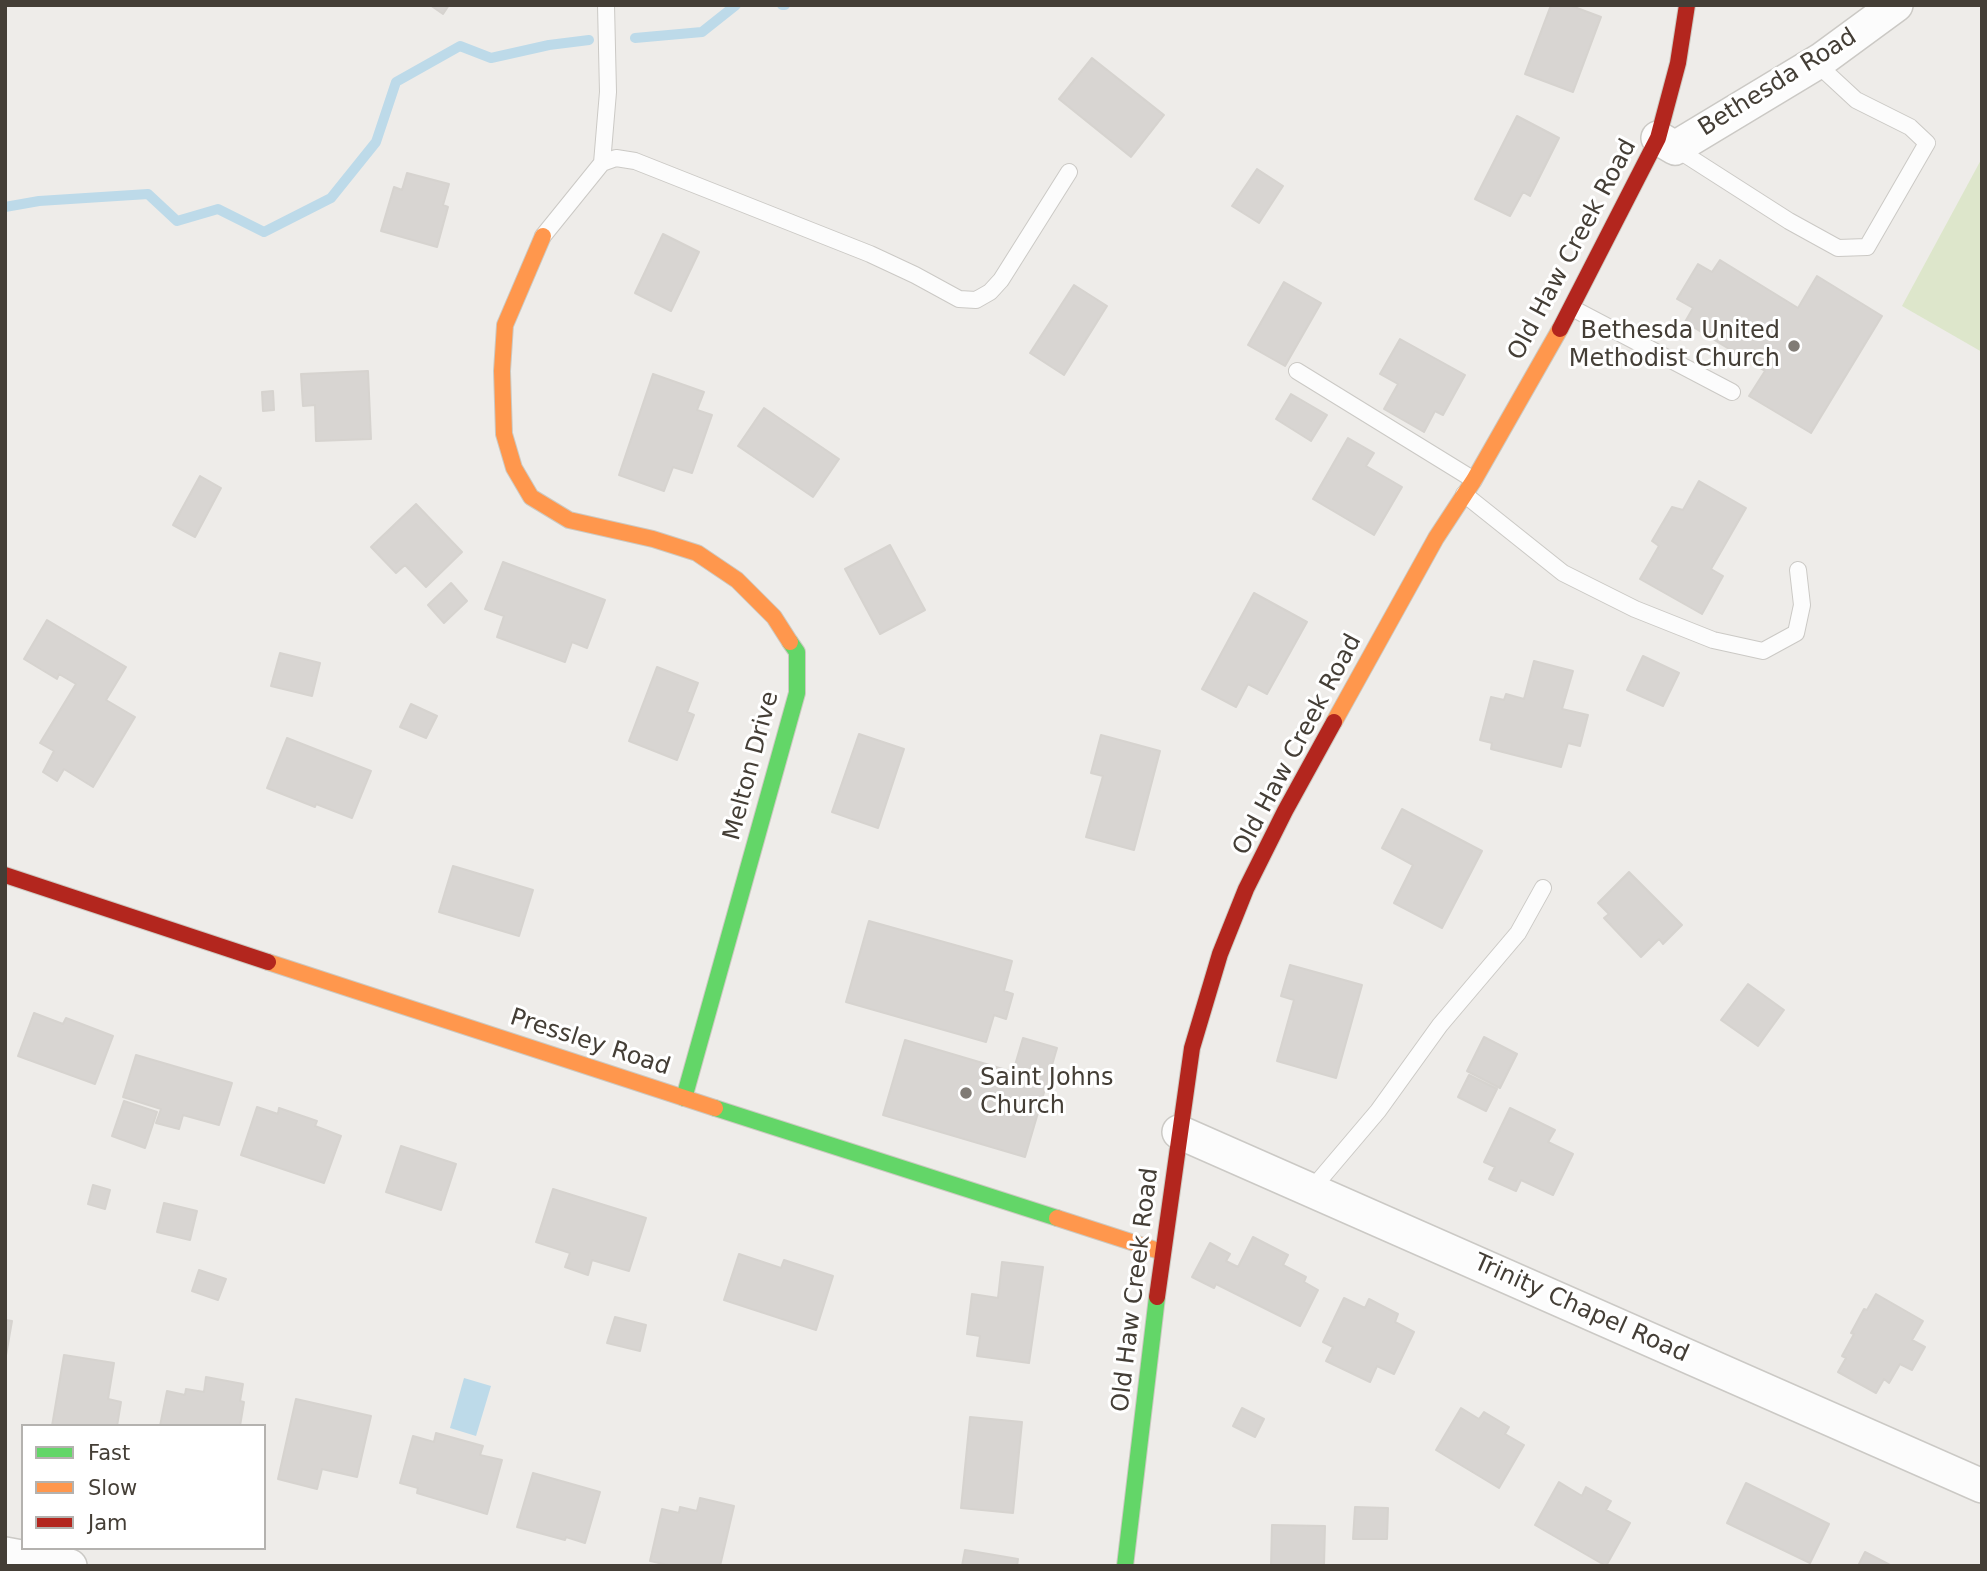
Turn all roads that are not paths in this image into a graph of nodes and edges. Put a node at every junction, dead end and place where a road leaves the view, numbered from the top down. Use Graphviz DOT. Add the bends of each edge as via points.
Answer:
graph roads {
  1 [pos="606,5"];
  2 [pos="1687,5"];
  3 [pos="1896,5"];
  4 [pos="1816,63"];
  5 [pos="1667,143"];
  6 [pos="603,163"];
  7 [pos="1069,172"];
  8 [pos="543,236"];
  9 [pos="1572,308"];
  10 [pos="1297,371"];
  11 [pos="1732,391"];
  12 [pos="1474,480"];
  13 [pos="1464,494"];
  14 [pos="1798,570"];
  15 [pos="5,875"];
  16 [pos="1543,888"];
  17 [pos="684,1098"];
  18 [pos="1179,1132"];
  19 [pos="1311,1190"];
  20 [pos="1162,1252"];
  21 [pos="1982,1486"];
  22 [pos="5,1554"];
  23 [pos="70,1566"];
  24 [pos="1125,1566"];
  1 -- 6 [label="lane" via="608,92"];
  2 -- 5 [label="street, Old Haw Creek Road"];
  3 -- 4 [label="street, Bethesda Road"];
  4 -- 5 [label="street, Bethesda Road"];
  4 -- 5 [label="lane" via="1856,100 1910,127 1927,143 1867,247 1839,248"];
  5 -- 9 [label="street, Old Haw Creek Road" via="1581,285"];
  6 -- 7 [label="lane" via="616,158 635,161 870,254 959,299 976,300 1000,280"];
  6 -- 8 [label="lane"];
  8 -- 17 [label="street, Melton Drive" via="505,325 502,371 504,435 514,468 531,497 569,520 697,553 737,580 774,617 797,652 797,693"];
  9 -- 11 [label="lane"];
  9 -- 12 [label="street, Old Haw Creek Road"];
  10 -- 12 [label="lane"];
  12 -- 13 [label="street, Old Haw Creek Road"];
  13 -- 14 [label="lane" via="1563,573 1702,636 1763,652 1796,633 1802,605"];
  13 -- 18 [label="street, Old Haw Creek Road" via="1429,549 1246,889 1203,1006"];
  15 -- 17 [label="street, Pressley Road"];
  16 -- 19 [label="lane" via="1518,933"];
  17 -- 20 [label="street, Pressley Road"];
  18 -- 19 [label="street, Trinity Chapel Road"];
  18 -- 20 [label="street, Old Haw Creek Road"];
  19 -- 21 [label="street, Trinity Chapel Road"];
  20 -- 24 [label="street, Old Haw Creek Road"];
  22 -- 23 [label="street"];
}
